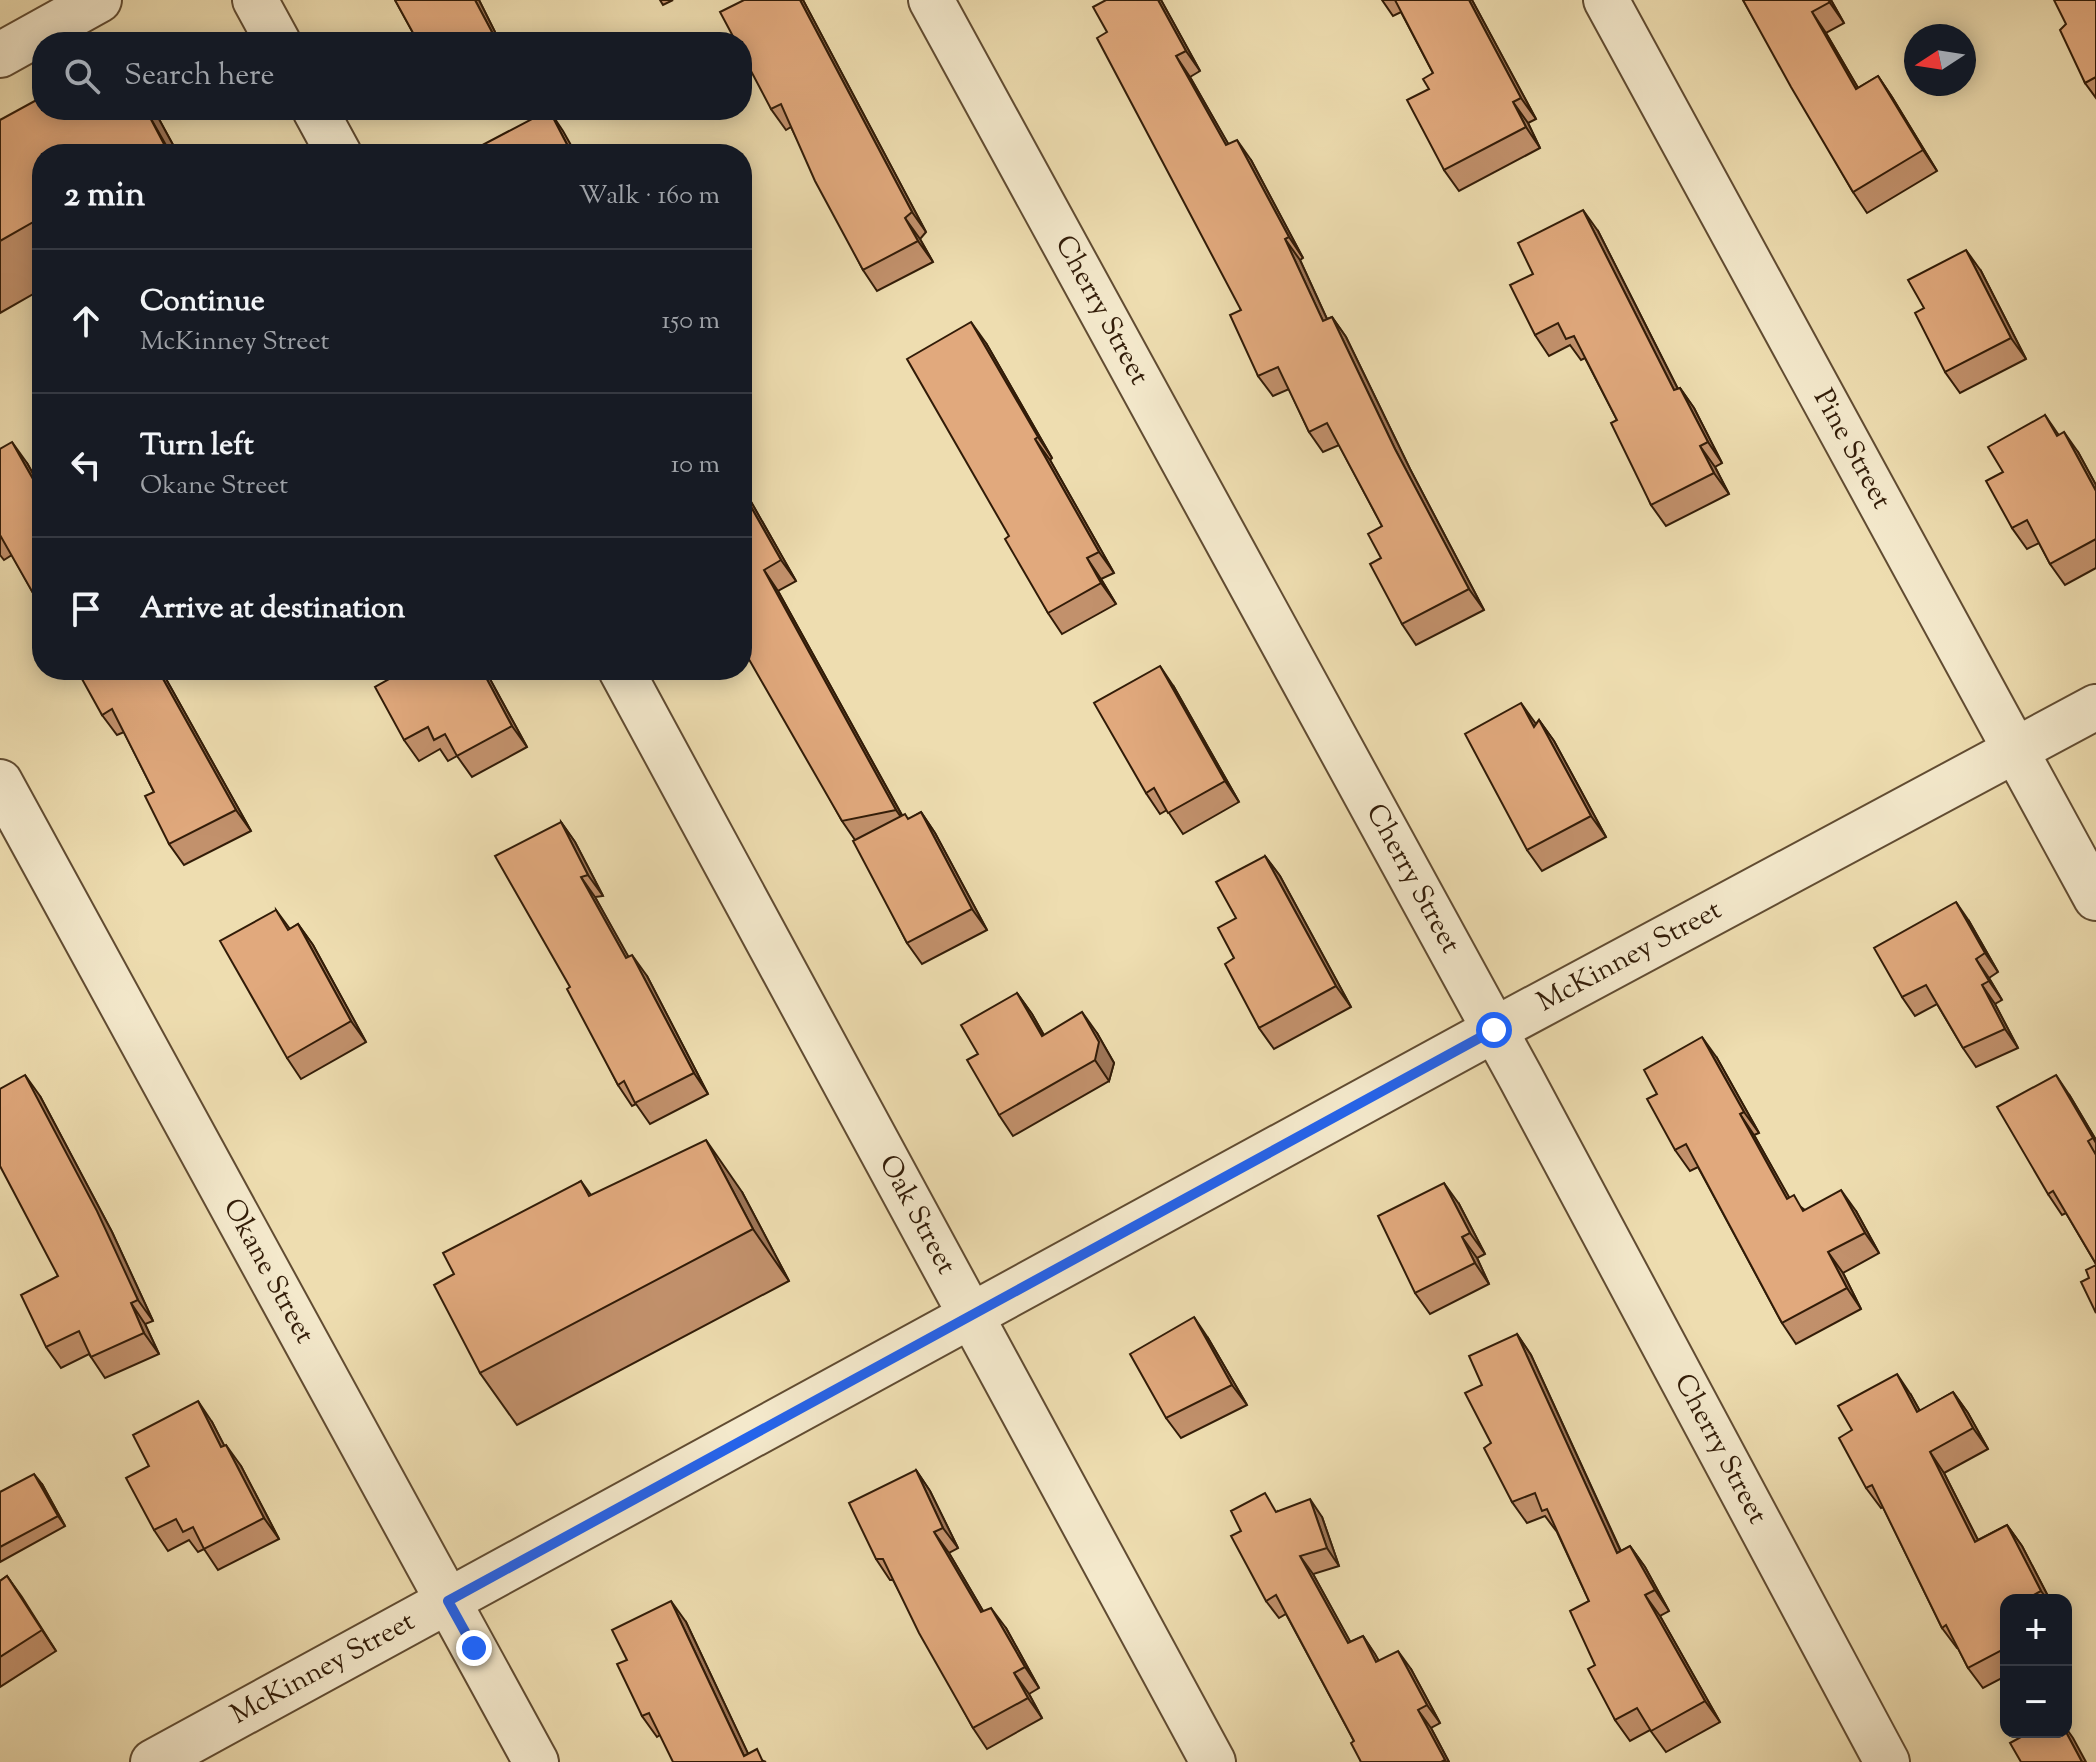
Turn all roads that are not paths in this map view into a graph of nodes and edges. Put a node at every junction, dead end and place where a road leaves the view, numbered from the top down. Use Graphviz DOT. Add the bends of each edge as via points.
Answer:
graph roads {
  1 [pos="99,0"];
  2 [pos="255,0"];
  3 [pos="931,0"];
  4 [pos="1606,0"];
  5 [pos="41,32"];
  6 [pos="273,32"];
  7 [pos="32,37"];
  8 [pos="0,55"];
  9 [pos="320,120"];
  10 [pos="334,144"];
  11 [pos="626,680"];
  12 [pos="2096,707"];
  13 [pos="2015,751"];
  14 [pos="0,782"];
  15 [pos="2096,898"];
  16 [pos="1494,1030"];
  17 [pos="973,1317"];
  18 [pos="448,1601"];
  19 [pos="153,1762"];
  20 [pos="536,1762"];
  21 [pos="1213,1762"];
  22 [pos="1887,1762"];
  1 -- 5 [label="street"];
  2 -- 6 [label="street"];
  3 -- 16 [label="street, Cherry Street"];
  4 -- 13 [label="street, Pine Street"];
  7 -- 8 [label="street"];
  9 -- 10 [label="street"];
  11 -- 17 [label="street, Oak Street"];
  12 -- 13 [label="street, McKinney Street"];
  13 -- 15 [label="street, Pine Street"];
  13 -- 16 [label="street, McKinney Street"];
  14 -- 18 [label="street, Okane Street"];
  16 -- 17 [label="street, McKinney Street"];
  16 -- 22 [label="street, Cherry Street"];
  17 -- 18 [label="street, McKinney Street"];
  17 -- 21 [label="street, Oak Street"];
  18 -- 19 [label="street, McKinney Street"];
  18 -- 20 [label="street, Okane Street"];
}
